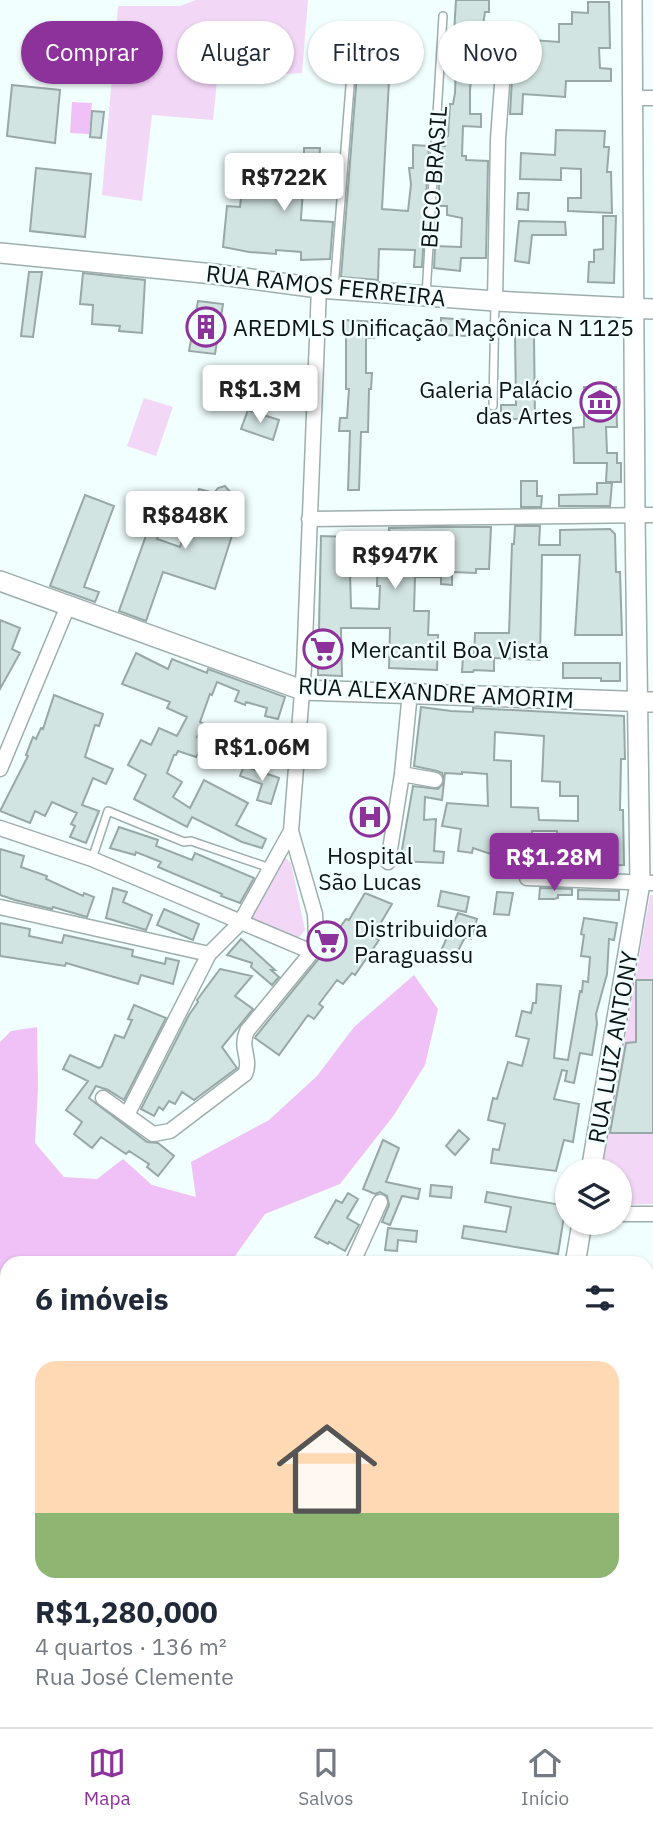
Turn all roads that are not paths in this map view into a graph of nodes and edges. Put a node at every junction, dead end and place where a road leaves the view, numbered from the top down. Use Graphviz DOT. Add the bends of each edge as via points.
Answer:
graph roads {
  1 [pos="632,0"];
  2 [pos="443,16"];
  3 [pos="349,84"];
  4 [pos="502,84"];
  5 [pos="632,98"];
  6 [pos="653,98"];
  7 [pos="0,253"];
  8 [pos="326,288"];
  9 [pos="425,296"];
  10 [pos="495,301"];
  11 [pos="644,309"];
  12 [pos="493,406"];
  13 [pos="644,515"];
  14 [pos="309,519"];
  15 [pos="0,581"];
  16 [pos="68,606"];
  17 [pos="302,690"];
  18 [pos="410,692"];
  19 [pos="645,701"];
  20 [pos="0,769"];
  21 [pos="402,774"];
  22 [pos="435,780"];
  23 [pos="0,828"];
  24 [pos="291,831"];
  25 [pos="92,859"];
  26 [pos="388,862"];
  27 [pos="270,868"];
  28 [pos="527,878"];
  29 [pos="646,883"];
  30 [pos="0,907"];
  31 [pos="240,923"];
  32 [pos="312,952"];
  33 [pos="209,954"];
  34 [pos="103,1098"];
  35 [pos="127,1115"];
  36 [pos="593,1158"];
  37 [pos="380,1202"];
  38 [pos="632,1214"];
  39 [pos="653,1214"];
  40 [pos="580,1235"];
  41 [pos="356,1256"];
  42 [pos="576,1256"];
  1 -- 5 [label="street, RUA LUIZ ANTONY"];
  2 -- 9 [label="lane, BECO BRASIL"];
  3 -- 8 [label="lane"];
  4 -- 10 [label="street"];
  5 -- 6 [label="street"];
  5 -- 11 [label="street, RUA LUIZ ANTONY"];
  7 -- 8 [label="street, RUA RAMOS FERREIRA"];
  8 -- 9 [label="street, RUA RAMOS FERREIRA"];
  8 -- 14 [label="street"];
  9 -- 10 [label="street, RUA RAMOS FERREIRA"];
  10 -- 11 [label="street, RUA RAMOS FERREIRA"];
  10 -- 12 [label="lane"];
  11 -- 13 [label="street, RUA LUIZ ANTONY"];
  13 -- 14 [label="street"];
  13 -- 19 [label="street, RUA LUIZ ANTONY"];
  14 -- 17 [label="street"];
  15 -- 16 [label="street, RUA ALEXANDRE AMORIM"];
  16 -- 17 [label="street, RUA ALEXANDRE AMORIM"];
  16 -- 20 [label="street"];
  17 -- 18 [label="street, RUA ALEXANDRE AMORIM"];
  17 -- 24 [label="street"];
  18 -- 19 [label="street, RUA ALEXANDRE AMORIM"];
  18 -- 21 [label="street"];
  19 -- 29 [label="street, RUA LUIZ ANTONY"];
  21 -- 22 [label="street"];
  21 -- 26 [label="street"];
  23 -- 25 [label="street"];
  24 -- 27 [label="street"];
  24 -- 32 [label="street" via="315,914"];
  25 -- 27 [label="lane" via="108,811 184,842"];
  25 -- 31 [label="street"];
  27 -- 31 [label="street"];
  28 -- 29 [label="street"];
  29 -- 36 [label="street, RUA LUIZ ANTONY"];
  30 -- 33 [label="street"];
  31 -- 32 [label="street"];
  31 -- 33 [label="street"];
  32 -- 35 [label="street" via="247,1031 243,1040 248,1064 245,1074 170,1131 153,1134"];
  33 -- 35 [label="street"];
  34 -- 35 [label="street"];
  37 -- 41 [label="street"];
  38 -- 39 [label="street"];
  40 -- 42 [label="street"];
}
